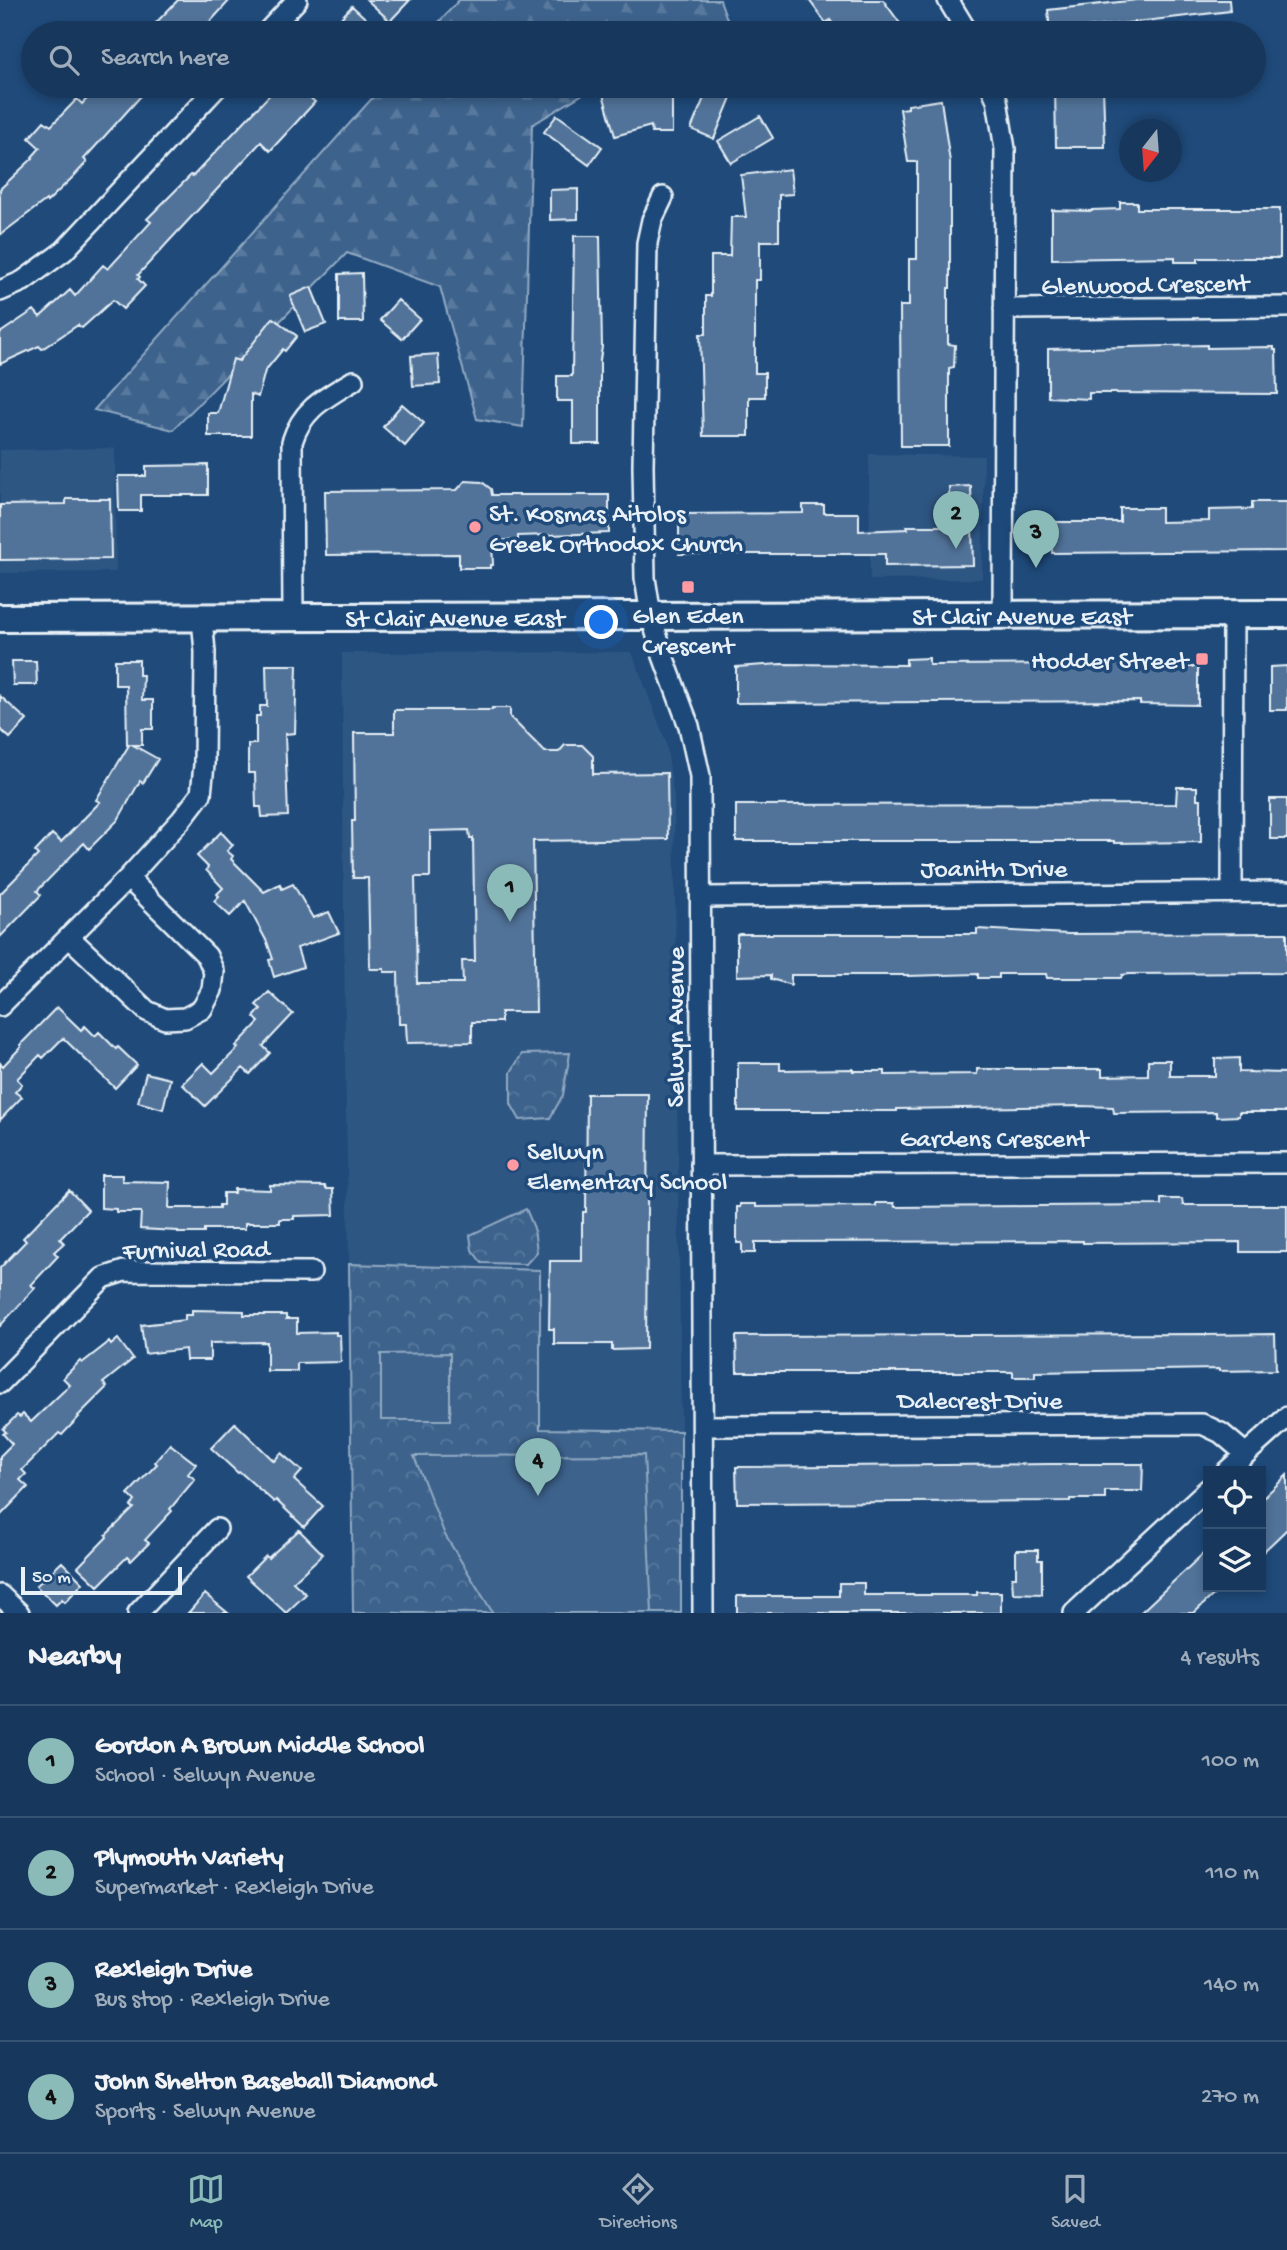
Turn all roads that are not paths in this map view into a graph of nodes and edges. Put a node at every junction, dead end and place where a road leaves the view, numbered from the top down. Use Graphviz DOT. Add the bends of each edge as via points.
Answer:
graph roads {
  1 [pos="297,0"];
  2 [pos="948,0"];
  3 [pos="277,21"];
  4 [pos="961,21"];
  5 [pos="207,98"];
  6 [pos="996,98"];
  7 [pos="663,197"];
  8 [pos="0,291"];
  9 [pos="1287,307"];
  10 [pos="1004,309"];
  11 [pos="353,381"];
  12 [pos="1287,614"];
  13 [pos="1003,615"];
  14 [pos="1233,615"];
  15 [pos="651,616"];
  16 [pos="293,617"];
  17 [pos="0,618"];
  18 [pos="202,618"];
  19 [pos="128,878"];
  20 [pos="1231,892"];
  21 [pos="1287,892"];
  22 [pos="701,897"];
  23 [pos="69,937"];
  24 [pos="0,1006"];
  25 [pos="1287,1163"];
  26 [pos="701,1165"];
  27 [pos="311,1272"];
  28 [pos="0,1383"];
  29 [pos="1287,1417"];
  30 [pos="704,1426"];
  31 [pos="1246,1454"];
  32 [pos="1233,1466"];
  33 [pos="1203,1494"];
  34 [pos="217,1530"];
  35 [pos="0,1595"];
  36 [pos="19,1613"];
  37 [pos="138,1613"];
  38 [pos="703,1613"];
  39 [pos="1074,1613"];
  1 -- 3 [label="street"];
  2 -- 4 [label="street"];
  5 -- 8 [label="street" via="64,251 23,281"];
  6 -- 10 [label="street" via="1005,149"];
  7 -- 15 [label="street" via="646,243 643,466"];
  9 -- 10 [label="street, Glenwood Crescent"];
  10 -- 13 [label="street"];
  11 -- 16 [label="street" via="306,413 292,442"];
  12 -- 14 [label="main road, St Clair Avenue East"];
  13 -- 14 [label="main road, St Clair Avenue East"];
  13 -- 15 [label="main road, St Clair Avenue East"];
  14 -- 20 [label="street"];
  15 -- 16 [label="main road, St Clair Avenue East"];
  15 -- 22 [label="street, Selwyn Avenue" via="690,726 700,776"];
  16 -- 18 [label="main road, St Clair Avenue East"];
  17 -- 18 [label="main road, St Clair Avenue East"];
  18 -- 19 [label="street" via="205,752 201,794"];
  19 -- 23 [label="street"];
  19 -- 23 [label="street" via="208,956 214,972 212,990 202,1009 185,1018 165,1019 147,1011"];
  20 -- 21 [label="street, Joanith Drive"];
  20 -- 22 [label="street, Joanith Drive"];
  22 -- 26 [label="street, Selwyn Avenue"];
  23 -- 24 [label="street"];
  25 -- 26 [label="street, Gardens Crescent"];
  26 -- 30 [label="street, Selwyn Avenue"];
  27 -- 28 [label="street, Furnival Road" via="124,1271 103,1278"];
  29 -- 31 [label="street"];
  30 -- 31 [label="street, Dalecrest Drive" via="1202,1424"];
  30 -- 38 [label="street, Selwyn Avenue"];
  31 -- 32 [label="street"];
  33 -- 39 [label="street"];
  34 -- 37 [label="street"];
  35 -- 36 [label="street"];
}
